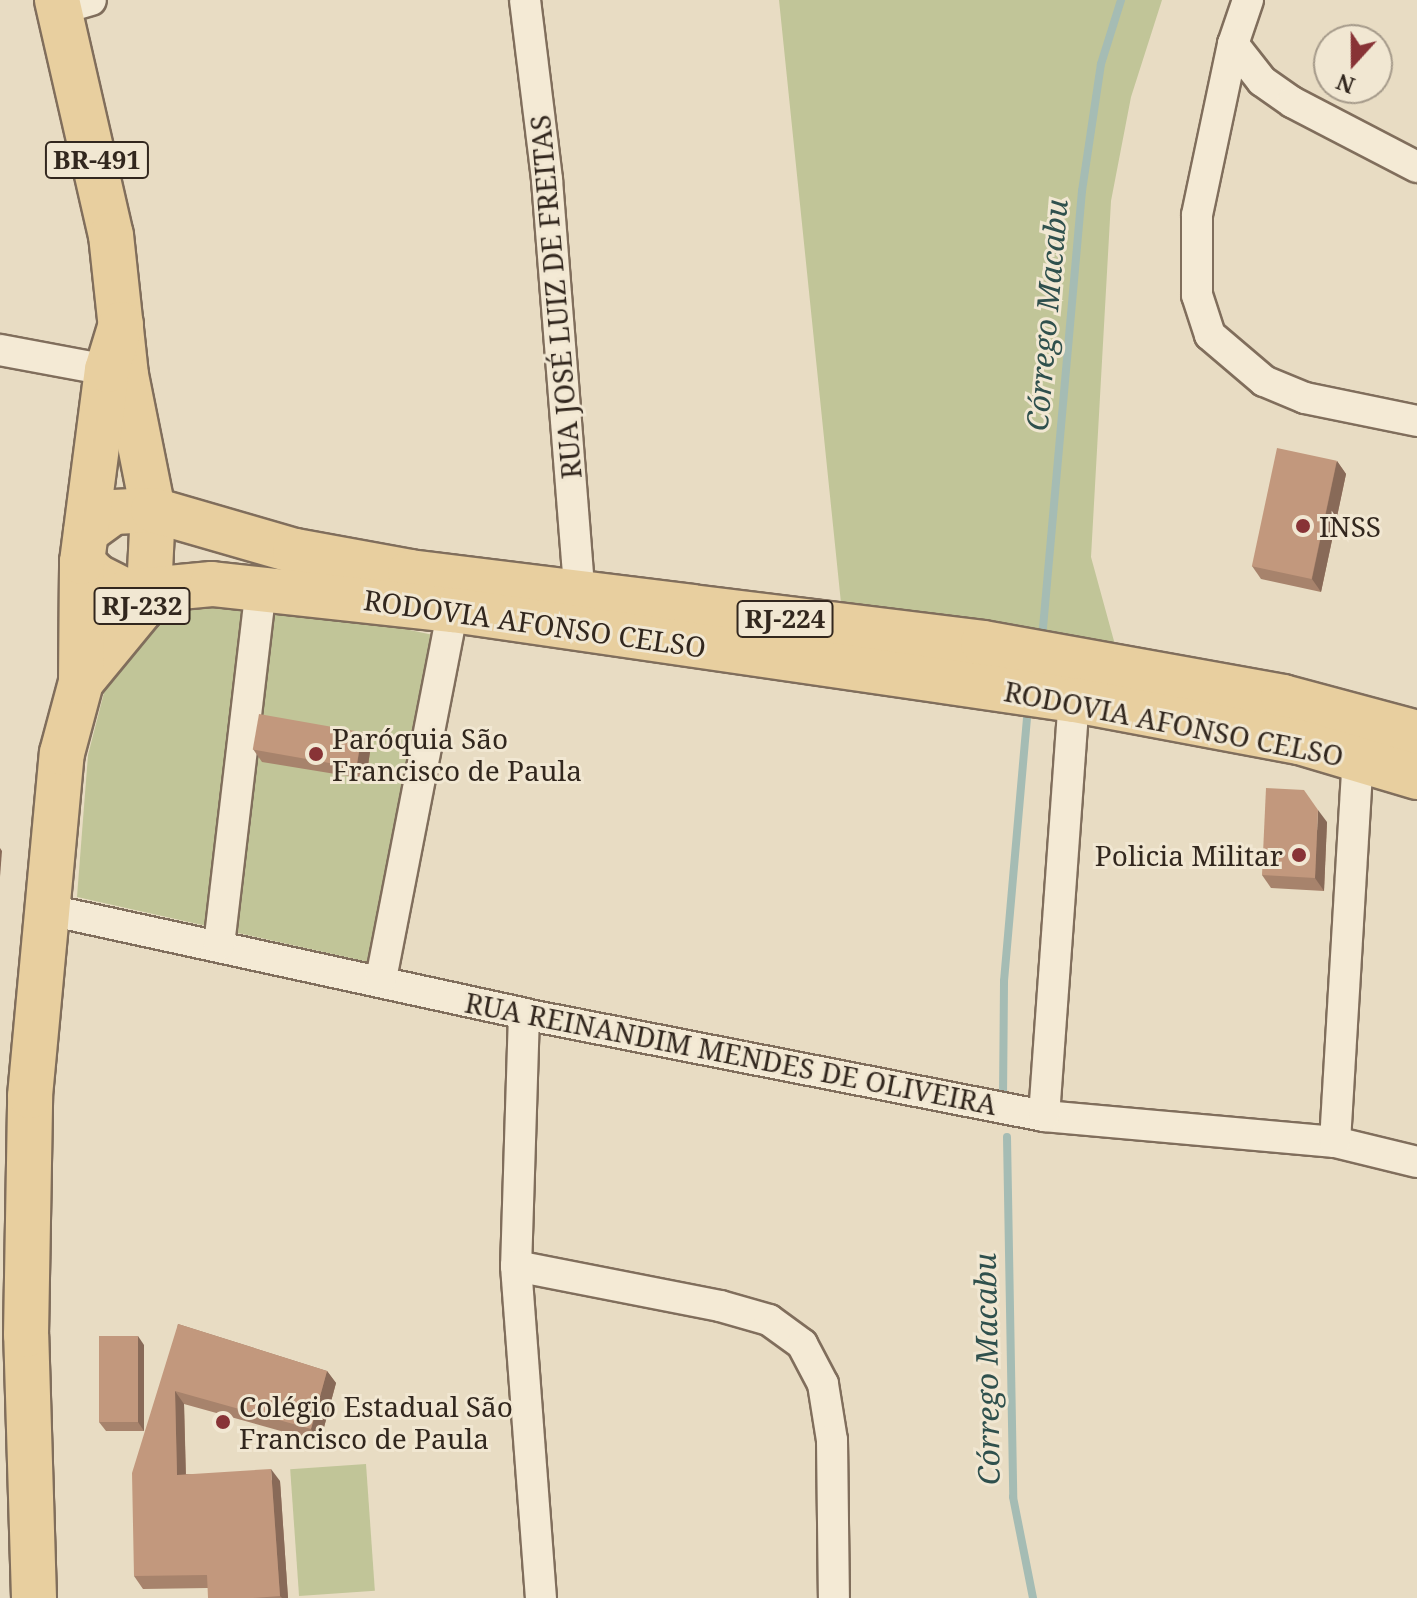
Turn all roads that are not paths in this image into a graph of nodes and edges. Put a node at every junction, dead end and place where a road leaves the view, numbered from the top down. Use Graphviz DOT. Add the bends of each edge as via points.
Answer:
graph roads {
  1 [pos="525,0"];
  2 [pos="1248,0"];
  3 [pos="69,3"];
  4 [pos="1233,44"];
  5 [pos="1417,167"];
  6 [pos="121,324"];
  7 [pos="0,350"];
  8 [pos="107,370"];
  9 [pos="1417,421"];
  10 [pos="153,510"];
  11 [pos="84,547"];
  12 [pos="261,587"];
  13 [pos="149,591"];
  14 [pos="580,595"];
  15 [pos="453,610"];
  16 [pos="81,682"];
  17 [pos="1074,700"];
  18 [pos="1417,733"];
  19 [pos="1358,758"];
  20 [pos="1417,777"];
  21 [pos="49,910"];
  22 [pos="219,945"];
  23 [pos="381,979"];
  24 [pos="524,1014"];
  25 [pos="1044,1116"];
  26 [pos="1335,1142"];
  27 [pos="1417,1162"];
  28 [pos="516,1266"];
  29 [pos="13,1334"];
  30 [pos="34,1598"];
  31 [pos="541,1598"];
  32 [pos="834,1598"];
  1 -- 14 [label="street, RUA JOSÉ LUIZ DE FREITAS" via="547,180"];
  2 -- 4 [label="street"];
  3 -- 6 [label="main road, BR-491"];
  4 -- 5 [label="street" via="1262,81 1282,95"];
  4 -- 9 [label="street" via="1197,215 1197,295 1210,335 1264,381 1305,398"];
  6 -- 8 [label="main road, BR-491"];
  6 -- 10 [label="main road, BR-491"];
  7 -- 8 [label="street"];
  8 -- 11 [label="main road, BR-491"];
  10 -- 11 [label="main road, RODOVIA AFONSO CELSO / RJ-224" via="114,512"];
  10 -- 13 [label="main road, RJ-232"];
  10 -- 14 [label="main road, RODOVIA AFONSO CELSO / RJ-224" via="295,551"];
  11 -- 13 [label="main road, RODOVIA AFONSO CELSO" via="111,586"];
  11 -- 16 [label="main road, RJ-232"];
  12 -- 13 [label="main road, RODOVIA AFONSO CELSO / RJ-224" via="212,584"];
  12 -- 15 [label="main road, RODOVIA AFONSO CELSO / RJ-224"];
  12 -- 22 [label="street"];
  13 -- 16 [label="main road, RJ-232" via="141,609"];
  14 -- 18 [label="main road, RODOVIA AFONSO CELSO / RJ-224" via="983,643 1283,697"];
  15 -- 17 [label="main road, RODOVIA AFONSO CELSO / RJ-224"];
  15 -- 23 [label="street"];
  16 -- 21 [label="main road" via="62,753"];
  17 -- 19 [label="main road, RODOVIA AFONSO CELSO / RJ-224"];
  17 -- 25 [label="street"];
  19 -- 20 [label="main road, RODOVIA AFONSO CELSO / RJ-224"];
  19 -- 26 [label="street"];
  21 -- 22 [label="street, RUA REINANDIM MENDES DE OLIVEIRA"];
  21 -- 29 [label="main road"];
  22 -- 23 [label="street, RUA REINANDIM MENDES DE OLIVEIRA"];
  23 -- 24 [label="street, RUA REINANDIM MENDES DE OLIVEIRA"];
  24 -- 25 [label="street, RUA REINANDIM MENDES DE OLIVEIRA"];
  24 -- 28 [label="street"];
  25 -- 26 [label="street, RUA REINANDIM MENDES DE OLIVEIRA"];
  26 -- 27 [label="street, RUA REINANDIM MENDES DE OLIVEIRA"];
  28 -- 31 [label="street"];
  28 -- 32 [label="street" via="720,1306 769,1320 802,1344 823,1384 832,1440"];
  29 -- 30 [label="main road"];
}
